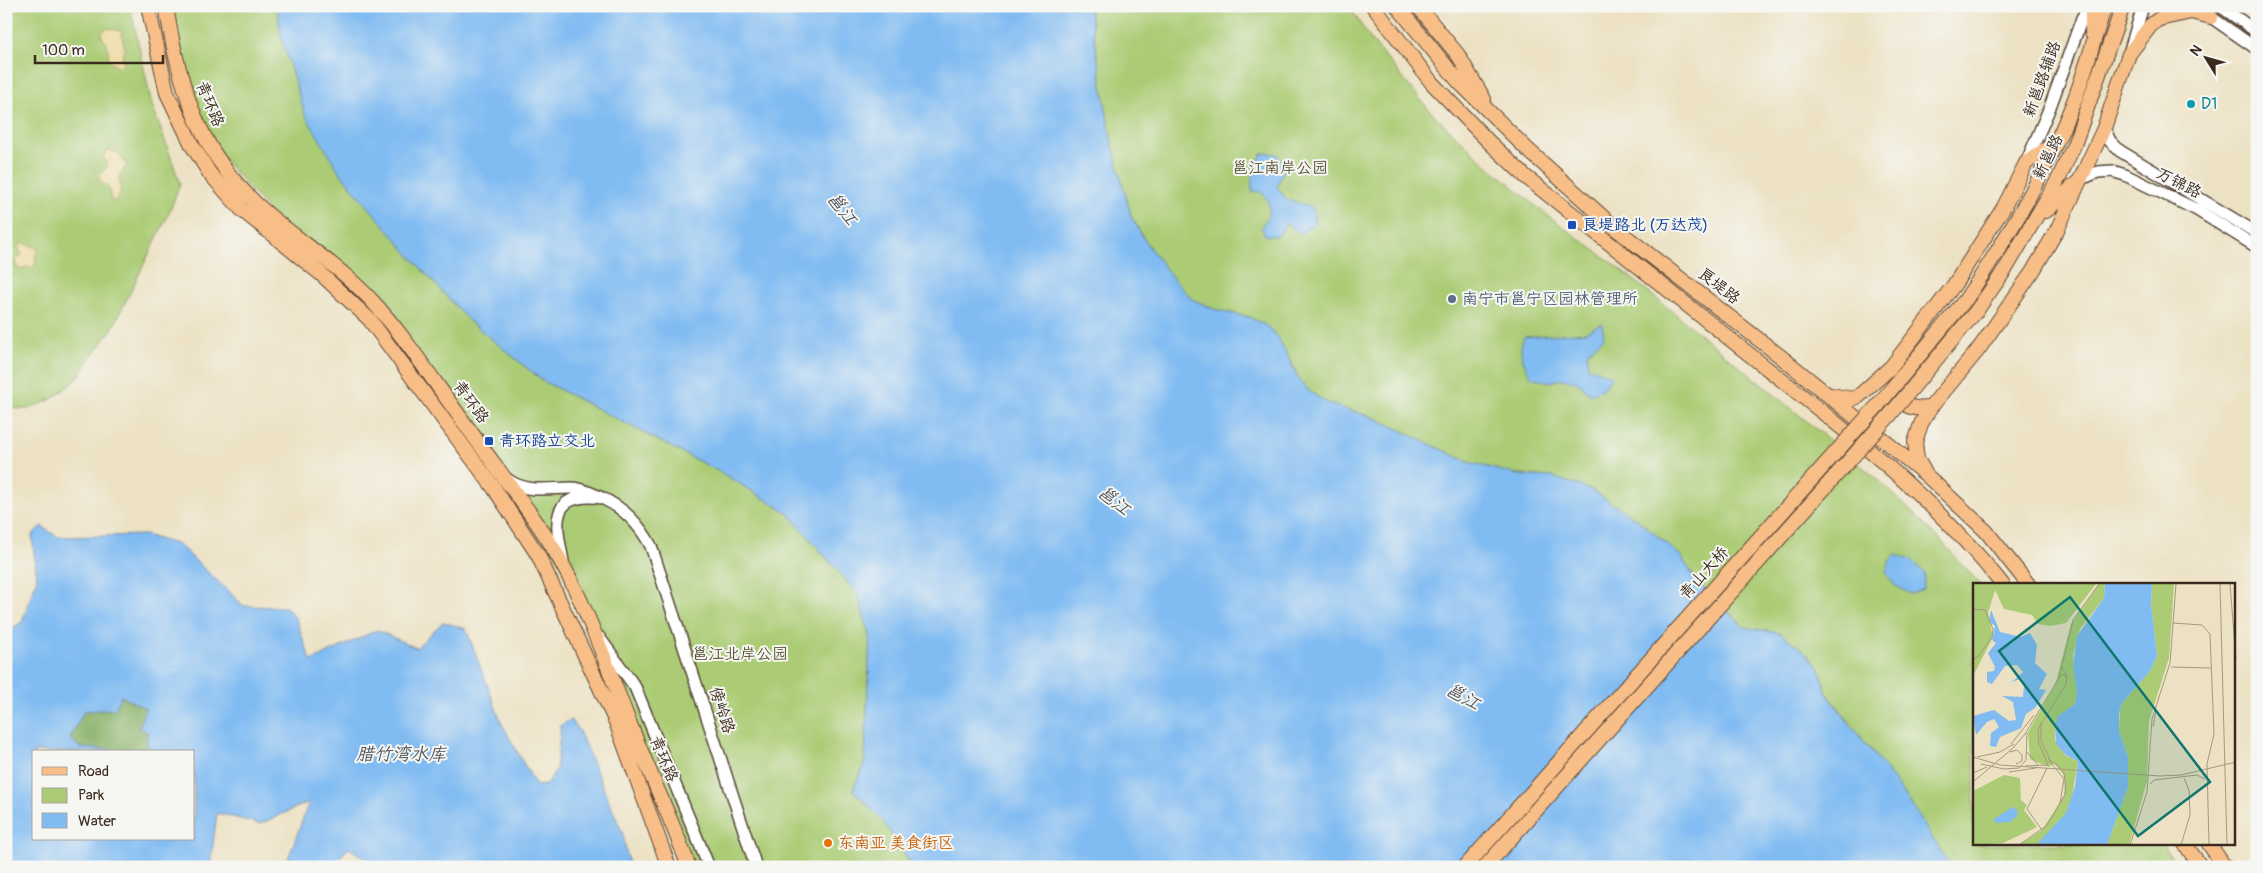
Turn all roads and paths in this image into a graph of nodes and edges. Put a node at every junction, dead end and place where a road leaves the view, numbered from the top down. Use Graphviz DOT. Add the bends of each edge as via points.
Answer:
graph roads {
  1 [pos="148,6"];
  2 [pos="166,6"];
  3 [pos="1373,6"];
  4 [pos="1398,6"];
  5 [pos="1418,6"];
  6 [pos="2091,6"];
  7 [pos="2105,6"];
  8 [pos="2123,6"];
  9 [pos="2143,6"];
  10 [pos="2195,6"];
  11 [pos="2216,12"];
  12 [pos="2257,32"];
  13 [pos="2092,45"];
  14 [pos="2257,49"];
  15 [pos="2129,54"];
  16 [pos="1495,117"];
  17 [pos="2104,128"];
  18 [pos="2056,142"];
  19 [pos="2026,163"];
  20 [pos="2081,179"];
  21 [pos="2025,204"];
  22 [pos="2030,228"];
  23 [pos="2257,232"];
  24 [pos="2257,247"];
  25 [pos="1966,299"];
  26 [pos="1977,310"];
  27 [pos="1780,356"];
  28 [pos="1891,367"];
  29 [pos="1770,370"];
  30 [pos="1829,395"];
  31 [pos="1930,408"];
  32 [pos="501,474"];
  33 [pos="1925,474"];
  34 [pos="602,498"];
  35 [pos="565,568"];
  36 [pos="2001,583"];
  37 [pos="2027,583"];
  38 [pos="596,632"];
  39 [pos="2186,846"];
  40 [pos="2210,846"];
  41 [pos="669,867"];
  42 [pos="689,867"];
  43 [pos="709,867"];
  44 [pos="756,867"];
  45 [pos="1465,867"];
  46 [pos="1485,867"];
  47 [pos="2201,867"];
  48 [pos="2225,867"];
  1 -- 41 [label="main road, 青环路" via="167,94 210,174 248,215 321,274 370,320 494,488 538,555 616,722"];
  2 -- 32 [label="main road, 青环路" via="186,97 222,165 260,207 349,278 375,304"];
  3 -- 29 [label="main road, 良堤路" via="1432,83 1526,176"];
  4 -- 16 [label="main road, 良堤路" via="1459,82"];
  5 -- 16 [label="main road" via="1458,55"];
  6 -- 13 [label="main road"];
  6 -- 19 [label="street, 新邕路辅路" via="2082,18"];
  7 -- 13 [label="main road, 新邕路"];
  8 -- 22 [label="main road, 新邕路" via="2074,145"];
  9 -- 15 [label="street"];
  10 -- 11 [label="street"];
  11 -- 12 [label="street"];
  11 -- 14 [label="street"];
  11 -- 15 [label="main road" via="2190,12 2159,20"];
  13 -- 18 [label="main road, 新邕路" via="2081,82"];
  15 -- 17 [label="main road"];
  16 -- 27 [label="main road, 良堤路" via="1615,228"];
  17 -- 20 [label="main road"];
  17 -- 23 [label="street, 万锦路" via="2120,152"];
  18 -- 19 [label="main road"];
  18 -- 21 [label="main road, 新邕路"];
  19 -- 21 [label="main road" via="2028,188"];
  19 -- 28 [label="main road" via="2004,207 1954,285"];
  20 -- 22 [label="main road"];
  20 -- 24 [label="street, 万锦路" via="2098,172 2126,175 2197,210"];
  20 -- 31 [label="main road" via="2033,271 1978,350"];
  21 -- 25 [label="main road, 新邕路"];
  22 -- 26 [label="main road, 新邕路"];
  25 -- 45 [label="main road, 青山大桥, bridge" via="1880,404"];
  26 -- 46 [label="main road, 青山大桥, bridge" via="1890,415"];
  27 -- 29 [label="main road"];
  27 -- 30 [label="main road, 良堤路"];
  28 -- 30 [label="main road" via="1859,396 1852,399"];
  28 -- 31 [label="main road" via="1888,380 1898,399 1909,408"];
  29 -- 36 [label="main road, 良堤路" via="1912,488 1971,545"];
  30 -- 33 [label="main road, 良堤路"];
  31 -- 33 [label="main road" via="1915,442 1917,459"];
  32 -- 34 [label="street, 傍岭路" via="523,488 579,489"];
  32 -- 35 [label="main road, 青环路"];
  33 -- 37 [label="main road, 良堤路" via="1986,532"];
  34 -- 35 [label="street" via="580,496 561,510 556,528"];
  34 -- 44 [label="street, 傍岭路" via="631,517 651,546"];
  35 -- 38 [label="main road, 青环路"];
  38 -- 42 [label="main road, 青环路"];
  38 -- 43 [label="street" via="635,687"];
  39 -- 47 [label="main road"];
  40 -- 48 [label="main road"];
}
